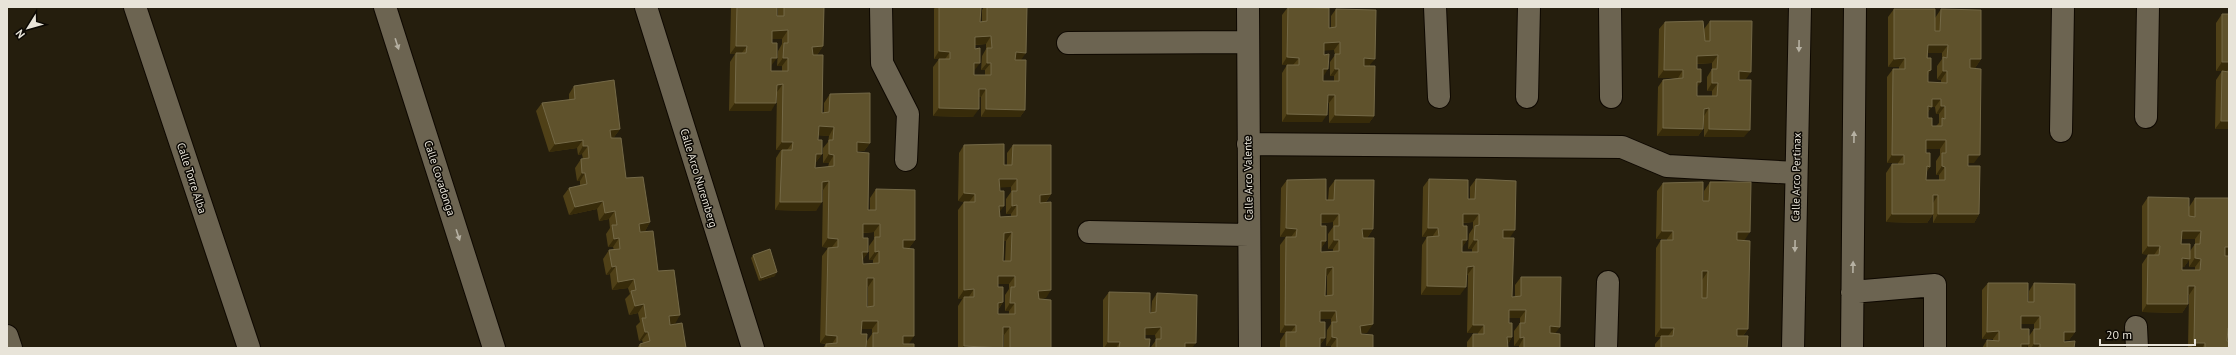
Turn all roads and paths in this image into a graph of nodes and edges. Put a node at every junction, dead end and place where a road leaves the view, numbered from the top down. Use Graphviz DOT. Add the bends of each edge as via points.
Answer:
graph roads {
  1 [pos="135,7"];
  2 [pos="385,7"];
  3 [pos="646,7"];
  4 [pos="880,7"];
  5 [pos="1248,7"];
  6 [pos="1435,7"];
  7 [pos="1529,7"];
  8 [pos="1610,7"];
  9 [pos="1800,7"];
  10 [pos="1855,7"];
  11 [pos="2063,7"];
  12 [pos="2148,7"];
  13 [pos="1248,42"];
  14 [pos="1068,43"];
  15 [pos="1611,96"];
  16 [pos="1439,97"];
  17 [pos="1527,97"];
  18 [pos="2146,117"];
  19 [pos="2061,130"];
  20 [pos="1248,144"];
  21 [pos="906,160"];
  22 [pos="1796,173"];
  23 [pos="1089,232"];
  24 [pos="1249,235"];
  25 [pos="1608,282"];
  26 [pos="1852,292"];
  27 [pos="7,336"];
  28 [pos="11,348"];
  29 [pos="249,348"];
  30 [pos="494,348"];
  31 [pos="753,348"];
  32 [pos="1250,348"];
  33 [pos="1606,348"];
  34 [pos="1793,348"];
  35 [pos="1852,348"];
  36 [pos="1935,348"];
  1 -- 29 [label="street, Calle Torre Alba"];
  2 -- 30 [label="street, Calle Covadonga, one-way"];
  3 -- 31 [label="street, Calle Arco Nuremberg"];
  4 -- 21 [label="street" via="882,63 908,114"];
  5 -- 13 [label="street, Calle Arco Valente"];
  6 -- 16 [label="street"];
  7 -- 17 [label="street"];
  8 -- 15 [label="street"];
  9 -- 22 [label="street, Calle Arco Pertinax, one-way"];
  26 -- 10 [label="street, one-way"];
  11 -- 19 [label="street"];
  12 -- 18 [label="street"];
  13 -- 14 [label="street"];
  13 -- 20 [label="street, Calle Arco Valente"];
  20 -- 22 [label="street" via="1622,147 1667,166"];
  20 -- 24 [label="street, Calle Arco Valente"];
  22 -- 34 [label="street, Calle Arco Pertinax, one-way"];
  23 -- 24 [label="street"];
  24 -- 32 [label="street, Calle Arco Valente"];
  25 -- 33 [label="street"];
  26 -- 35 [label="street"];
  26 -- 36 [label="street" via="1935,285"];
  27 -- 28 [label="street"];
}
